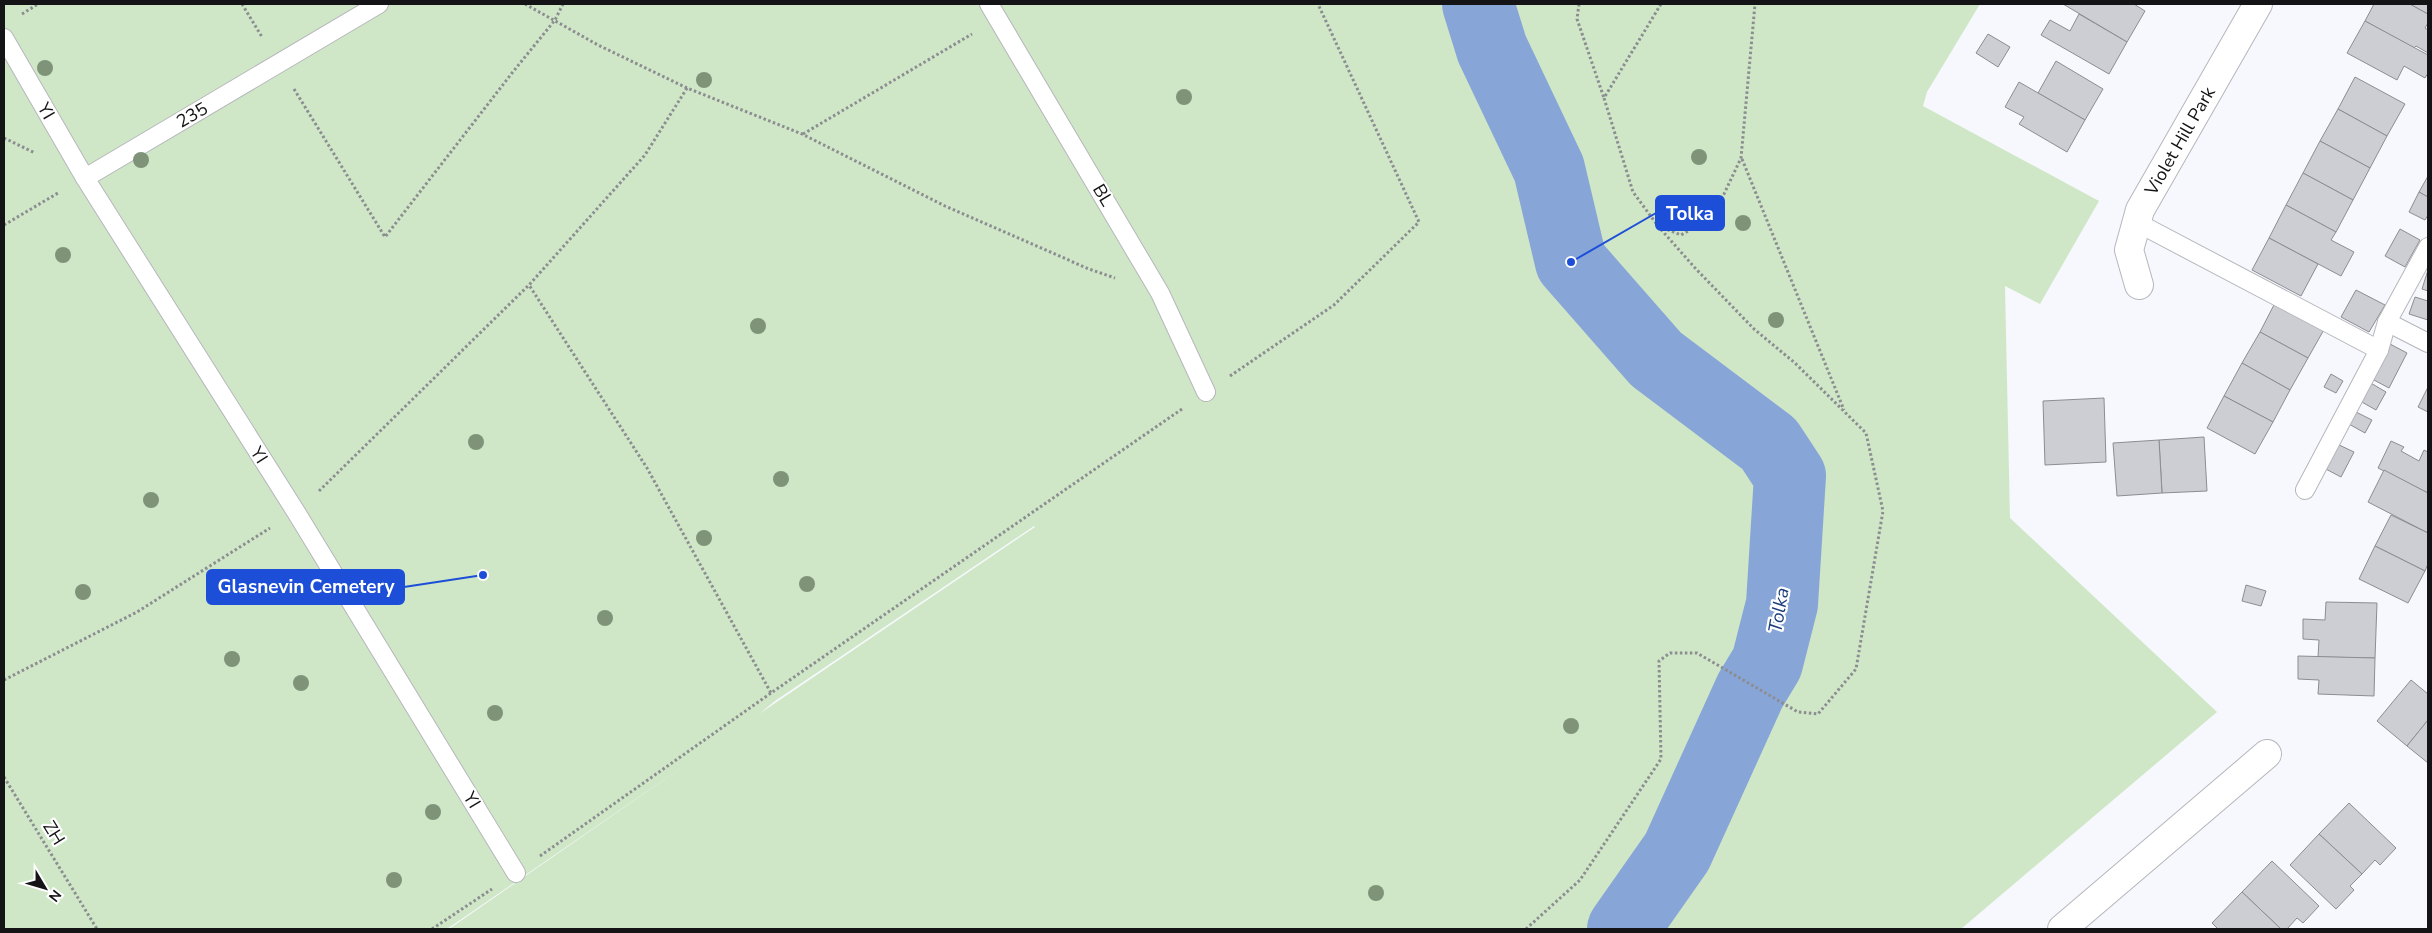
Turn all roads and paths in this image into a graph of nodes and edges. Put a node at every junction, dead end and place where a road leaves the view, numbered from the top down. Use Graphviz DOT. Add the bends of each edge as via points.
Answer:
graph roads {
  1 [pos="242,4"];
  2 [pos="379,4"];
  3 [pos="524,4"];
  4 [pos="563,4"];
  5 [pos="1318,4"];
  6 [pos="1578,4"];
  7 [pos="1661,4"];
  8 [pos="1755,4"];
  9 [pos="2258,4"];
  10 [pos="994,11"];
  11 [pos="555,20"];
  12 [pos="4,38"];
  13 [pos="279,64"];
  14 [pos="687,88"];
  15 [pos="1604,98"];
  16 [pos="802,134"];
  17 [pos="1741,158"];
  18 [pos="84,178"];
  19 [pos="2136,222"];
  20 [pos="4,225"];
  21 [pos="1658,226"];
  22 [pos="2428,247"];
  23 [pos="2138,285"];
  24 [pos="530,286"];
  25 [pos="1160,293"];
  26 [pos="2388,322"];
  27 [pos="2428,343"];
  28 [pos="2379,350"];
  29 [pos="1206,392"];
  30 [pos="1845,412"];
  31 [pos="2305,490"];
  32 [pos="296,512"];
  33 [pos="4,680"];
  34 [pos="771,693"];
  35 [pos="2267,754"];
  36 [pos="4,777"];
  37 [pos="516,873"];
  38 [pos="97,929"];
  39 [pos="432,929"];
  40 [pos="1526,929"];
  41 [pos="2062,929"];
  1 -- 13 [label="path"];
  2 -- 13 [label="lane, 235"];
  3 -- 11 [label="path"];
  4 -- 11 [label="path"];
  5 -- 29 [label="path" via="1419,222 1334,306"];
  6 -- 15 [label="path" via="1577,19"];
  7 -- 15 [label="path"];
  8 -- 17 [label="path"];
  9 -- 19 [label="street, Violet Hill Park"];
  10 -- 16 [label="path"];
  10 -- 25 [label="lane, BL"];
  11 -- 13 [label="path" via="385,237"];
  11 -- 14 [label="path" via="598,45"];
  12 -- 18 [label="lane, YI"];
  13 -- 18 [label="lane, 235"];
  14 -- 16 [label="path"];
  14 -- 24 [label="path" via="645,155"];
  15 -- 21 [label="path" via="1633,192"];
  16 -- 25 [label="path" via="946,206 1089,269"];
  17 -- 21 [label="path" via="1724,194 1706,221 1681,235"];
  17 -- 30 [label="path"];
  18 -- 20 [label="path"];
  18 -- 32 [label="lane, YI"];
  19 -- 23 [label="street, Violet Hill Park" via="2129,250"];
  19 -- 28 [label="lane"];
  21 -- 30 [label="path" via="1754,329"];
  22 -- 26 [label="lane"];
  24 -- 32 [label="path"];
  24 -- 34 [label="path" via="647,468"];
  25 -- 29 [label="lane, BL"];
  26 -- 27 [label="lane"];
  26 -- 28 [label="lane"];
  28 -- 31 [label="lane"];
  29 -- 34 [label="path"];
  30 -- 40 [label="path" via="1866,433 1883,511 1856,669 1818,714 1798,712 1697,653 1670,653 1659,662 1661,759 1580,880"];
  32 -- 33 [label="path" via="137,612"];
  32 -- 37 [label="lane, YI"];
  34 -- 37 [label="path"];
  35 -- 41 [label="street"];
  36 -- 38 [label="path, ZH"];
  37 -- 39 [label="path"];
}
